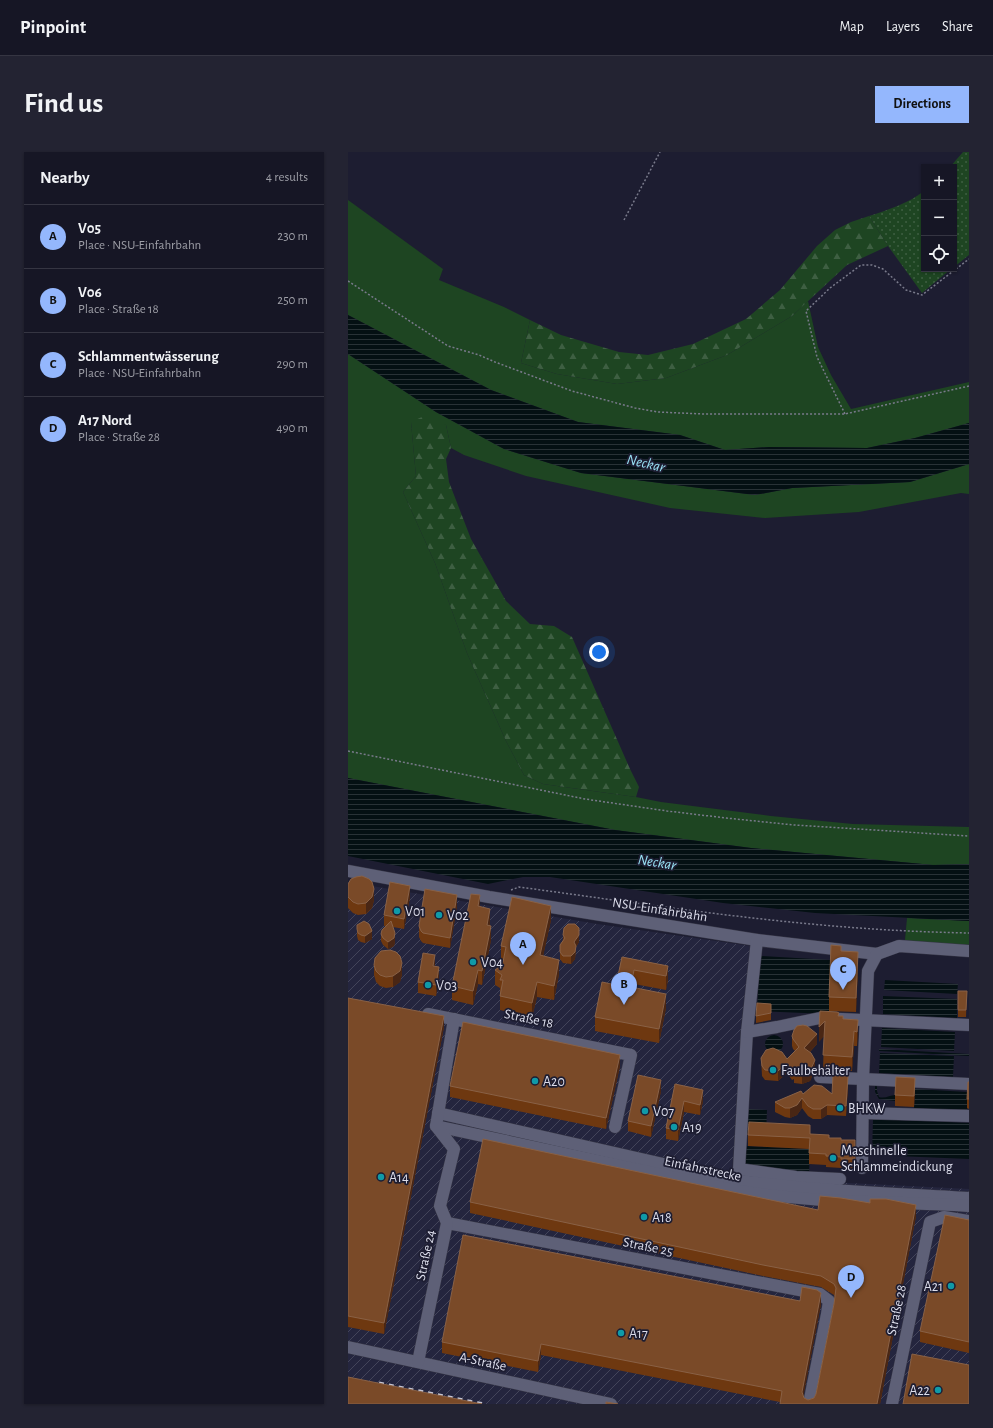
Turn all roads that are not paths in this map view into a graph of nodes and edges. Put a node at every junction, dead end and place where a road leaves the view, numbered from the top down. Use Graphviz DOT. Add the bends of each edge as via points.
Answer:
graph roads {
  1 [pos="348,871"];
  2 [pos="757,940"];
  3 [pos="969,951"];
  4 [pos="877,954"];
  5 [pos="416,1011"];
  6 [pos="454,1019"];
  7 [pos="866,1020"];
  8 [pos="969,1025"];
  9 [pos="747,1032"];
  10 [pos="820,1077"];
  11 [pos="863,1079"];
  12 [pos="969,1084"];
  13 [pos="438,1113"];
  14 [pos="862,1113"];
  15 [pos="969,1116"];
  16 [pos="436,1126"];
  17 [pos="615,1127"];
  18 [pos="862,1168"];
  19 [pos="840,1179"];
  20 [pos="969,1198"];
  21 [pos="969,1206"];
  22 [pos="969,1221"];
  23 [pos="447,1223"];
  24 [pos="348,1347"];
  25 [pos="902,1352"];
  26 [pos="917,1355"];
  27 [pos="418,1362"];
  28 [pos="606,1404"];
  29 [pos="809,1404"];
  30 [pos="892,1404"];
  1 -- 2 [label="street, NSU-Einfahrbahn" via="489,897"];
  2 -- 4 [label="street, NSU-Einfahrbahn"];
  2 -- 9 [label="street"];
  3 -- 4 [label="street, NSU-Einfahrbahn" via="899,946"];
  4 -- 7 [label="street" via="868,971"];
  5 -- 6 [label="street, Straße 18"];
  6 -- 13 [label="street"];
  6 -- 17 [label="street, Straße 18" via="631,1055"];
  7 -- 8 [label="street"];
  7 -- 9 [label="street" via="820,1018"];
  7 -- 11 [label="street"];
  9 -- 19 [label="street" via="739,1169 796,1177"];
  10 -- 11 [label="street"];
  11 -- 12 [label="street"];
  11 -- 14 [label="street"];
  13 -- 16 [label="street"];
  13 -- 20 [label="street, Einfahrstrecke" via="734,1180 827,1190"];
  14 -- 15 [label="street"];
  14 -- 18 [label="street"];
  16 -- 21 [label="street, Einfahrstrecke" via="747,1192 840,1201"];
  16 -- 23 [label="street, Straße 24" via="454,1149 440,1206"];
  22 -- 25 [label="street, Straße 28" via="944,1216 930,1222"];
  23 -- 27 [label="street, Straße 24"];
  23 -- 29 [label="street, Straße 25" via="820,1294 829,1301 828,1314"];
  24 -- 27 [label="street, A-Straße"];
  25 -- 26 [label="street"];
  25 -- 30 [label="street, Straße 28"];
  27 -- 28 [label="street, A-Straße"];
}
